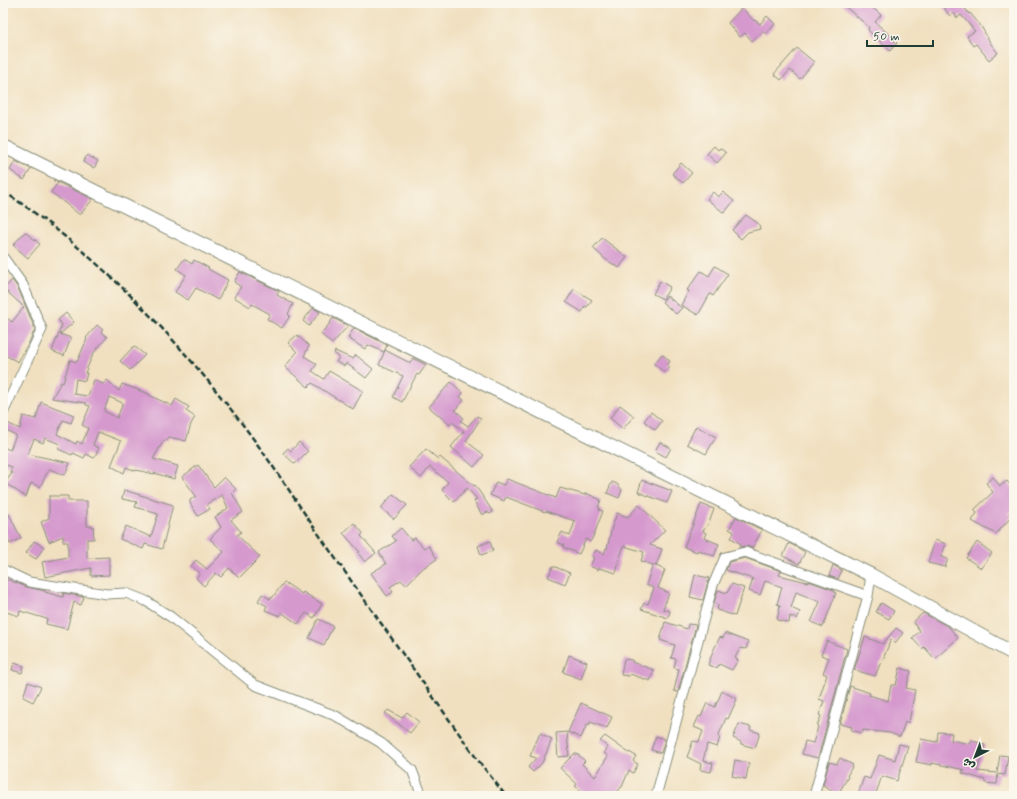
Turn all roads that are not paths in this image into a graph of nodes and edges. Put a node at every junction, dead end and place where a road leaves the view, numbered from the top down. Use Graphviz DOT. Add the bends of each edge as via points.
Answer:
graph roads {
  1 [pos="3,146"];
  2 [pos="3,257"];
  3 [pos="3,412"];
  4 [pos="3,569"];
  5 [pos="871,575"];
  6 [pos="868,596"];
  7 [pos="1014,654"];
  8 [pos="422,796"];
  9 [pos="656,796"];
  10 [pos="814,796"];
  1 -- 5 [label="main road"];
  2 -- 3 [label="street" via="23,285 42,329"];
  4 -- 8 [label="street" via="29,582 107,594 126,593 146,601 171,617 255,685 336,716 381,744 412,770"];
  5 -- 6 [label="street"];
  5 -- 7 [label="main road"];
  6 -- 9 [label="street" via="745,552 725,557 713,585"];
  6 -- 10 [label="street"];
}
